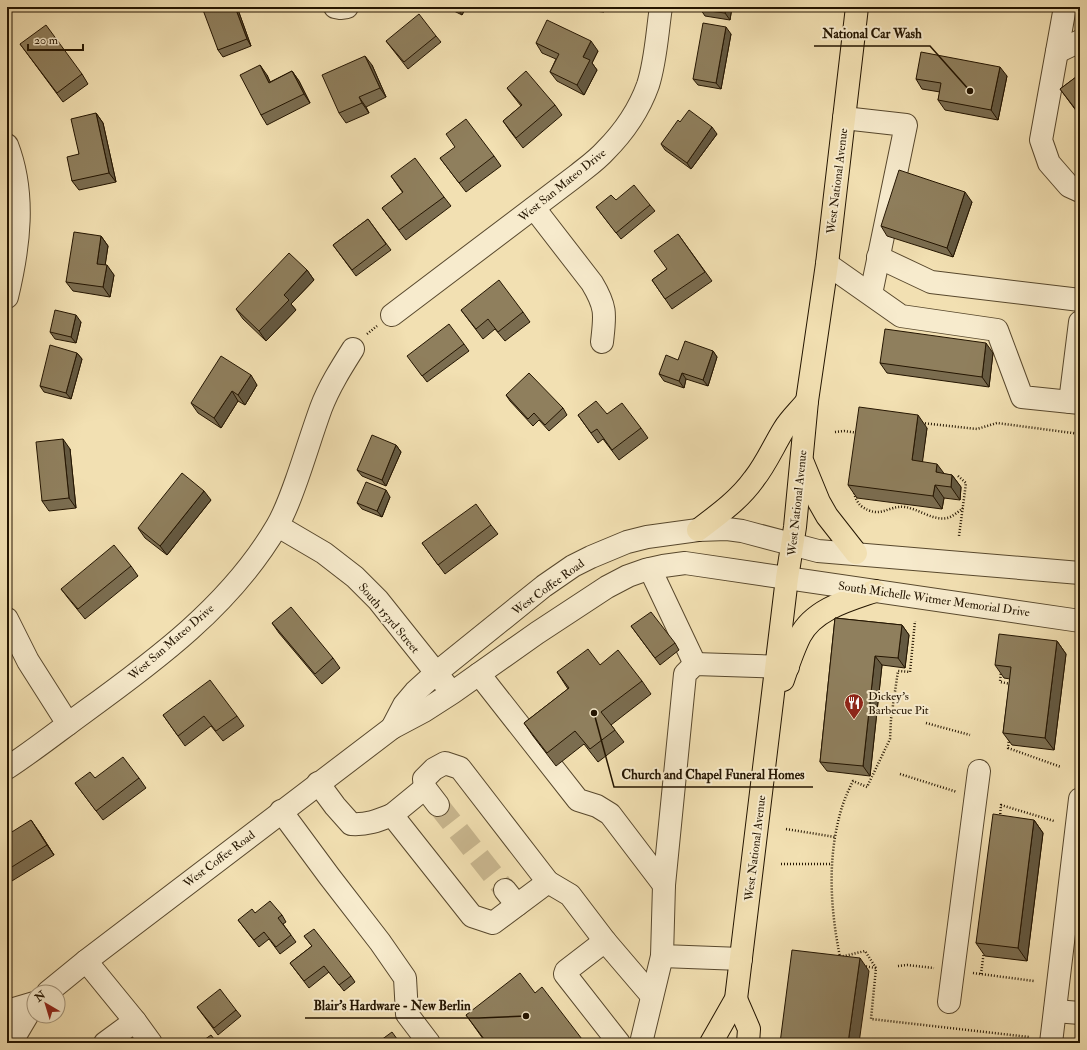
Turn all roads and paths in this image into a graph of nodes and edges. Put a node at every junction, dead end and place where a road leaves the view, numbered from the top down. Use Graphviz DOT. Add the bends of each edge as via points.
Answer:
graph roads {
  1 [pos="334,7"];
  2 [pos="347,7"];
  3 [pos="661,7"];
  4 [pos="857,7"];
  5 [pos="1065,7"];
  6 [pos="1080,41"];
  7 [pos="1057,52"];
  8 [pos="844,118"];
  9 [pos="7,145"];
  10 [pos="1080,191"];
  11 [pos="534,208"];
  12 [pos="878,258"];
  13 [pos="827,264"];
  14 [pos="871,294"];
  15 [pos="7,297"];
  16 [pos="1080,300"];
  17 [pos="392,315"];
  18 [pos="1080,322"];
  19 [pos="602,342"];
  20 [pos="353,349"];
  21 [pos="807,401"];
  22 [pos="1075,403"];
  23 [pos="915,423"];
  24 [pos="862,428"];
  25 [pos="835,432"];
  26 [pos="860,433"];
  27 [pos="1080,434"];
  28 [pos="860,440"];
  29 [pos="802,459"];
  30 [pos="958,476"];
  31 [pos="853,485"];
  32 [pos="962,508"];
  33 [pos="278,526"];
  34 [pos="698,530"];
  35 [pos="959,536"];
  36 [pos="793,545"];
  37 [pos="856,553"];
  38 [pos="650,569"];
  39 [pos="1080,573"];
  40 [pos="787,578"];
  41 [pos="875,591"];
  42 [pos="7,618"];
  43 [pos="1080,621"];
  44 [pos="916,622"];
  45 [pos="695,664"];
  46 [pos="782,666"];
  47 [pos="1002,668"];
  48 [pos="436,673"];
  49 [pos="479,674"];
  50 [pos="1016,684"];
  51 [pos="452,693"];
  52 [pos="926,723"];
  53 [pos="68,724"];
  54 [pos="392,728"];
  55 [pos="1010,732"];
  56 [pos="970,735"];
  57 [pos="1061,767"];
  58 [pos="7,768"];
  59 [pos="979,771"];
  60 [pos="900,774"];
  61 [pos="318,783"];
  62 [pos="425,788"];
  63 [pos="961,795"];
  64 [pos="1080,801"];
  65 [pos="438,805"];
  66 [pos="281,811"];
  67 [pos="392,815"];
  68 [pos="999,820"];
  69 [pos="1054,821"];
  70 [pos="786,829"];
  71 [pos="835,837"];
  72 [pos="781,864"];
  73 [pos="832,864"];
  74 [pos="548,882"];
  75 [pos="664,885"];
  76 [pos="605,941"];
  77 [pos="985,944"];
  78 [pos="662,956"];
  79 [pos="742,959"];
  80 [pos="86,960"];
  81 [pos="861,966"];
  82 [pos="898,966"];
  83 [pos="876,968"];
  84 [pos="940,969"];
  85 [pos="970,973"];
  86 [pos="981,974"];
  87 [pos="1034,981"];
  88 [pos="58,984"];
  89 [pos="652,996"];
  90 [pos="736,999"];
  91 [pos="949,1002"];
  92 [pos="26,1005"];
  93 [pos="7,1011"];
  94 [pos="1055,1011"];
  95 [pos="1080,1013"];
  96 [pos="26,1017"];
  97 [pos="135,1021"];
  98 [pos="1029,1037"];
  99 [pos="7,1043"];
  100 [pos="105,1043"];
  101 [pos="151,1043"];
  102 [pos="429,1043"];
  103 [pos="619,1043"];
  104 [pos="641,1043"];
  105 [pos="711,1043"];
  106 [pos="748,1043"];
  107 [pos="1051,1043"];
  1 -- 2 [label="street"];
  3 -- 11 [label="street, West San Mateo Drive" via="655,55 648,85 637,110 605,152"];
  4 -- 8 [label="main road, West National Avenue"];
  5 -- 7 [label="street"];
  6 -- 7 [label="street"];
  7 -- 10 [label="street" via="1041,140 1049,163 1069,186"];
  8 -- 12 [label="street" via="906,125"];
  8 -- 13 [label="main road, West National Avenue"];
  9 -- 15 [label="street" via="16,179 19,211 18,236"];
  11 -- 17 [label="street, West San Mateo Drive"];
  11 -- 19 [label="street" via="600,296 605,314"];
  12 -- 14 [label="street"];
  12 -- 16 [label="street" via="931,282"];
  13 -- 14 [label="street"];
  13 -- 21 [label="main road, West National Avenue"];
  14 -- 22 [label="street" via="901,316 997,330 1022,397"];
  17 -- 20 [label="path" via="367,334"];
  18 -- 22 [label="street"];
  20 -- 33 [label="street, West San Mateo Drive" via="337,374 322,406"];
  21 -- 29 [label="main road, West National Avenue"];
  21 -- 34 [label="main road" via="784,427 759,473 744,492"];
  23 -- 27 [label="path" via="977,429 997,423"];
  24 -- 26 [label="path"];
  25 -- 26 [label="path"];
  26 -- 28 [label="path"];
  29 -- 36 [label="main road, West National Avenue"];
  29 -- 37 [label="main road" via="819,502"];
  30 -- 32 [label="path" via="966,483"];
  31 -- 32 [label="path" via="854,495 859,504 870,511 903,507 938,518 947,518"];
  32 -- 35 [label="path"];
  33 -- 48 [label="street, South 153rd Street" via="324,553 355,577 378,600"];
  33 -- 53 [label="street, West San Mateo Drive" via="248,570 194,626 118,688"];
  34 -- 36 [label="street, West Coffee Road" via="742,531"];
  34 -- 48 [label="street, West Coffee Road" via="627,542 573,566 544,586"];
  36 -- 37 [label="street" via="818,551"];
  36 -- 40 [label="main road, West National Avenue"];
  37 -- 39 [label="street"];
  38 -- 40 [label="street, West Coffee Road" via="685,563"];
  38 -- 45 [label="street"];
  38 -- 49 [label="street, West Coffee Road" via="628,576 586,599"];
  40 -- 41 [label="street, South Michelle Witmer Memorial Drive"];
  40 -- 46 [label="main road, West National Avenue"];
  41 -- 43 [label="street, South Michelle Witmer Memorial Drive"];
  41 -- 46 [label="main road" via="842,602 823,613 800,635"];
  42 -- 53 [label="street" via="28,661"];
  44 -- 71 [label="path" via="910,672 898,671 890,739 867,787 853,781 842,806"];
  45 -- 46 [label="street"];
  45 -- 75 [label="street" via="685,674"];
  46 -- 79 [label="main road, West National Avenue" via="770,719"];
  47 -- 50 [label="path" via="1000,682"];
  48 -- 51 [label="street, South 153rd Street"];
  48 -- 54 [label="street, West Coffee Road" via="415,692"];
  49 -- 51 [label="street, West Coffee Road"];
  49 -- 75 [label="street" via="578,800 597,806 610,814"];
  51 -- 54 [label="street, West Coffee Road"];
  52 -- 56 [label="path"];
  53 -- 58 [label="street, West San Mateo Drive"];
  54 -- 61 [label="street, West Coffee Road"];
  55 -- 57 [label="path" via="1008,748"];
  59 -- 91 [label="street"];
  60 -- 63 [label="path"];
  61 -- 66 [label="street, West Coffee Road"];
  61 -- 67 [label="street" via="351,824 363,825"];
  62 -- 65 [label="street"];
  62 -- 67 [label="street"];
  62 -- 74 [label="street" via="424,779 434,769 445,763 460,768"];
  64 -- 94 [label="street"];
  66 -- 80 [label="street, West Coffee Road"];
  66 -- 102 [label="street" via="405,978 407,1014"];
  67 -- 74 [label="street" via="472,916 493,923 511,897"];
  68 -- 69 [label="path" via="1001,805"];
  70 -- 71 [label="path"];
  71 -- 73 [label="path"];
  72 -- 73 [label="path"];
  73 -- 83 [label="path" via="833,908 840,957 865,951"];
  74 -- 76 [label="street" via="570,895"];
  75 -- 78 [label="street"];
  76 -- 89 [label="street"];
  76 -- 103 [label="street" via="565,974"];
  77 -- 86 [label="path"];
  78 -- 79 [label="street"];
  78 -- 89 [label="street"];
  79 -- 90 [label="main road, West National Avenue"];
  80 -- 88 [label="street, West Coffee Road"];
  80 -- 97 [label="street"];
  81 -- 83 [label="path"];
  82 -- 84 [label="path"];
  83 -- 98 [label="path" via="872,1019"];
  85 -- 86 [label="path"];
  86 -- 87 [label="path"];
  89 -- 104 [label="street"];
  90 -- 105 [label="main road, West National Avenue"];
  90 -- 106 [label="main road" via="749,1029"];
  92 -- 93 [label="street"];
  94 -- 95 [label="street"];
  94 -- 107 [label="street"];
  96 -- 99 [label="street" via="15,1036"];
  97 -- 100 [label="street"];
  97 -- 101 [label="street"];
}
